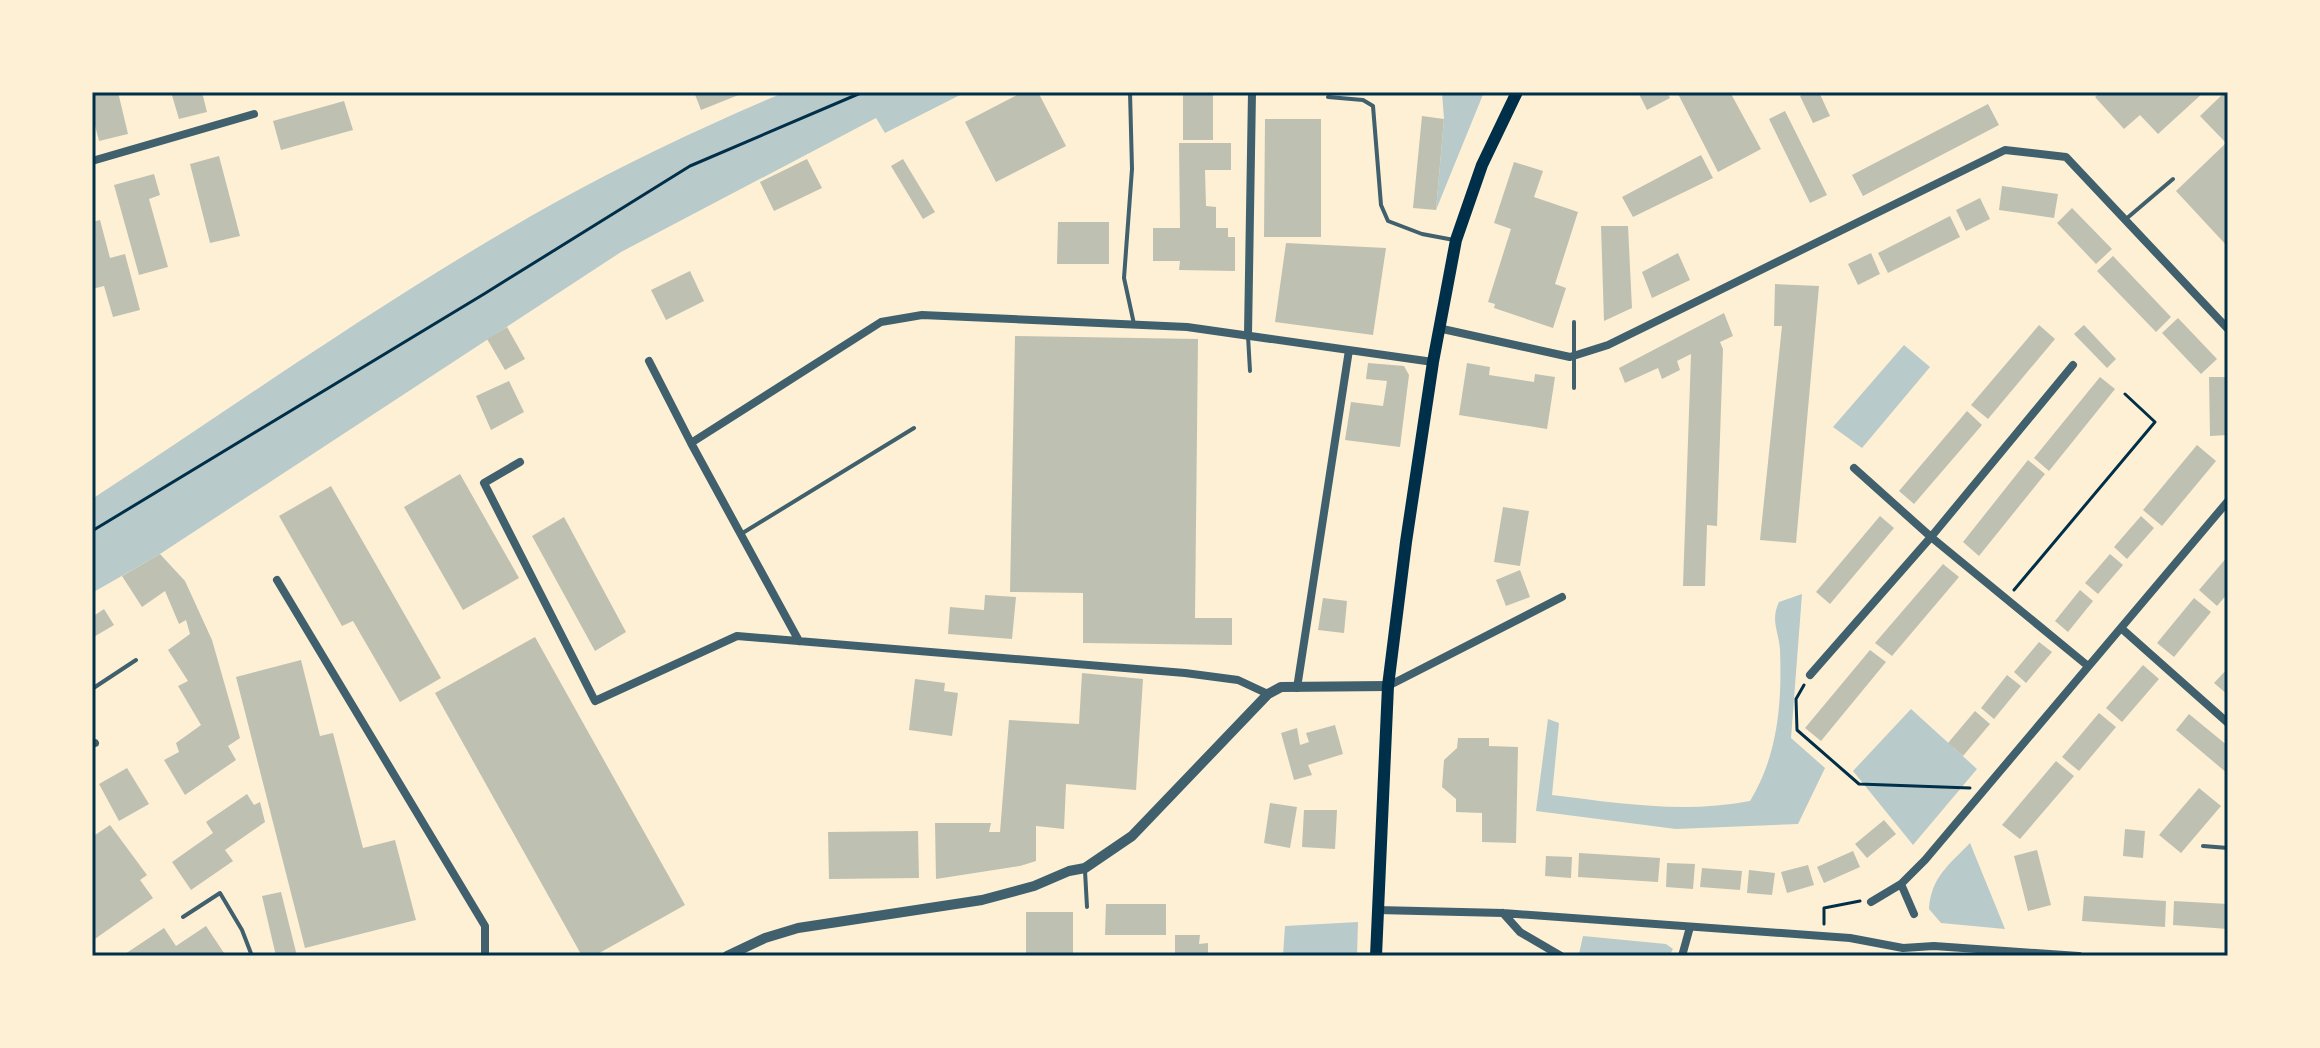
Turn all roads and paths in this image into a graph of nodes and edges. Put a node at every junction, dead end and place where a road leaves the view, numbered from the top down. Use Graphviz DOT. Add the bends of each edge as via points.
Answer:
graph roads {
  1 [pos="863,92"];
  2 [pos="1130,92"];
  3 [pos="1252,92"];
  4 [pos="1517,92"];
  5 [pos="1328,97"];
  6 [pos="254,114"];
  7 [pos="92,161"];
  8 [pos="2173,179"];
  9 [pos="2126,220"];
  10 [pos="1456,240"];
  11 [pos="1574,322"];
  12 [pos="1134,324"];
  13 [pos="1438,328"];
  14 [pos="2228,329"];
  15 [pos="1248,334"];
  16 [pos="1349,350"];
  17 [pos="1573,356"];
  18 [pos="649,361"];
  19 [pos="1433,362"];
  20 [pos="2073,365"];
  21 [pos="1250,371"];
  22 [pos="1574,388"];
  23 [pos="2125,394"];
  24 [pos="914,428"];
  25 [pos="691,443"];
  26 [pos="520,462"];
  27 [pos="1854,468"];
  28 [pos="2228,501"];
  29 [pos="92,531"];
  30 [pos="741,534"];
  31 [pos="1931,537"];
  32 [pos="277,580"];
  33 [pos="1562,597"];
  34 [pos="2007,599"];
  35 [pos="2121,628"];
  36 [pos="799,641"];
  37 [pos="136,660"];
  38 [pos="2088,666"];
  39 [pos="1810,675"];
  40 [pos="1388,686"];
  41 [pos="1297,688"];
  42 [pos="92,689"];
  43 [pos="1268,694"];
  44 [pos="2228,723"];
  45 [pos="1985,789"];
  46 [pos="2203,846"];
  47 [pos="2228,848"];
  48 [pos="1085,868"];
  49 [pos="1901,884"];
  50 [pos="1871,902"];
  51 [pos="1087,907"];
  52 [pos="1377,910"];
  53 [pos="1503,913"];
  54 [pos="1914,914"];
  55 [pos="183,917"];
  56 [pos="1690,927"];
  57 [pos="1823,936"];
  58 [pos="1903,952"];
  59 [pos="252,956"];
  60 [pos="485,956"];
  61 [pos="727,956"];
  62 [pos="1376,956"];
  63 [pos="1561,956"];
  64 [pos="1682,956"];
  65 [pos="2079,956"];
  1 -- 29 [label="path" via="690,166"];
  2 -- 12 [label="lane" via="1132,169 1124,278"];
  3 -- 15 [label="street"];
  4 -- 10 [label="highway" via="1482,165"];
  5 -- 10 [label="lane" via="1373,106 1381,205 1388,221"];
  6 -- 7 [label="street"];
  8 -- 9 [label="lane"];
  9 -- 14 [label="street"];
  9 -- 17 [label="street" via="2066,157 2005,150 1608,345"];
  10 -- 13 [label="highway"];
  11 -- 17 [label="lane"];
  12 -- 15 [label="street"];
  12 -- 25 [label="street" via="922,315 881,322"];
  13 -- 17 [label="street"];
  13 -- 19 [label="highway"];
  15 -- 16 [label="street"];
  15 -- 21 [label="lane"];
  16 -- 19 [label="street"];
  16 -- 41 [label="street"];
  17 -- 22 [label="lane"];
  18 -- 25 [label="street"];
  19 -- 40 [label="highway"];
  20 -- 31 [label="street"];
  23 -- 34 [label="path" via="2155,422"];
  24 -- 30 [label="lane"];
  25 -- 30 [label="street"];
  26 -- 36 [label="street" via="484,483 595,701 737,636"];
  27 -- 31 [label="street"];
  28 -- 35 [label="street"];
  30 -- 36 [label="street"];
  31 -- 34 [label="street"];
  31 -- 39 [label="street"];
  32 -- 60 [label="street" via="485,926"];
  33 -- 40 [label="street"];
  34 -- 38 [label="street"];
  35 -- 38 [label="street"];
  35 -- 44 [label="street"];
  36 -- 43 [label="street" via="1185,673 1238,680"];
  37 -- 42 [label="lane"];
  38 -- 45 [label="street"];
  39 -- 45 [label="path" via="1796,699 1797,730 1859,784"];
  40 -- 41 [label="street"];
  40 -- 52 [label="highway"];
  41 -- 43 [label="street" via="1281,687"];
  43 -- 48 [label="street" via="1132,836"];
  45 -- 49 [label="street"];
  46 -- 47 [label="lane"];
  48 -- 51 [label="lane"];
  48 -- 61 [label="street" via="982,900 798,928"];
  49 -- 50 [label="street"];
  49 -- 54 [label="street"];
  50 -- 57 [label="path" via="1824,908"];
  52 -- 53 [label="street"];
  52 -- 62 [label="highway"];
  53 -- 56 [label="street"];
  53 -- 63 [label="street" via="1520,932"];
  55 -- 59 [label="lane" via="220,893"];
  56 -- 57 [label="street"];
  56 -- 64 [label="street"];
  57 -- 58 [label="street"];
  58 -- 65 [label="street" via="1934,946"];
}
